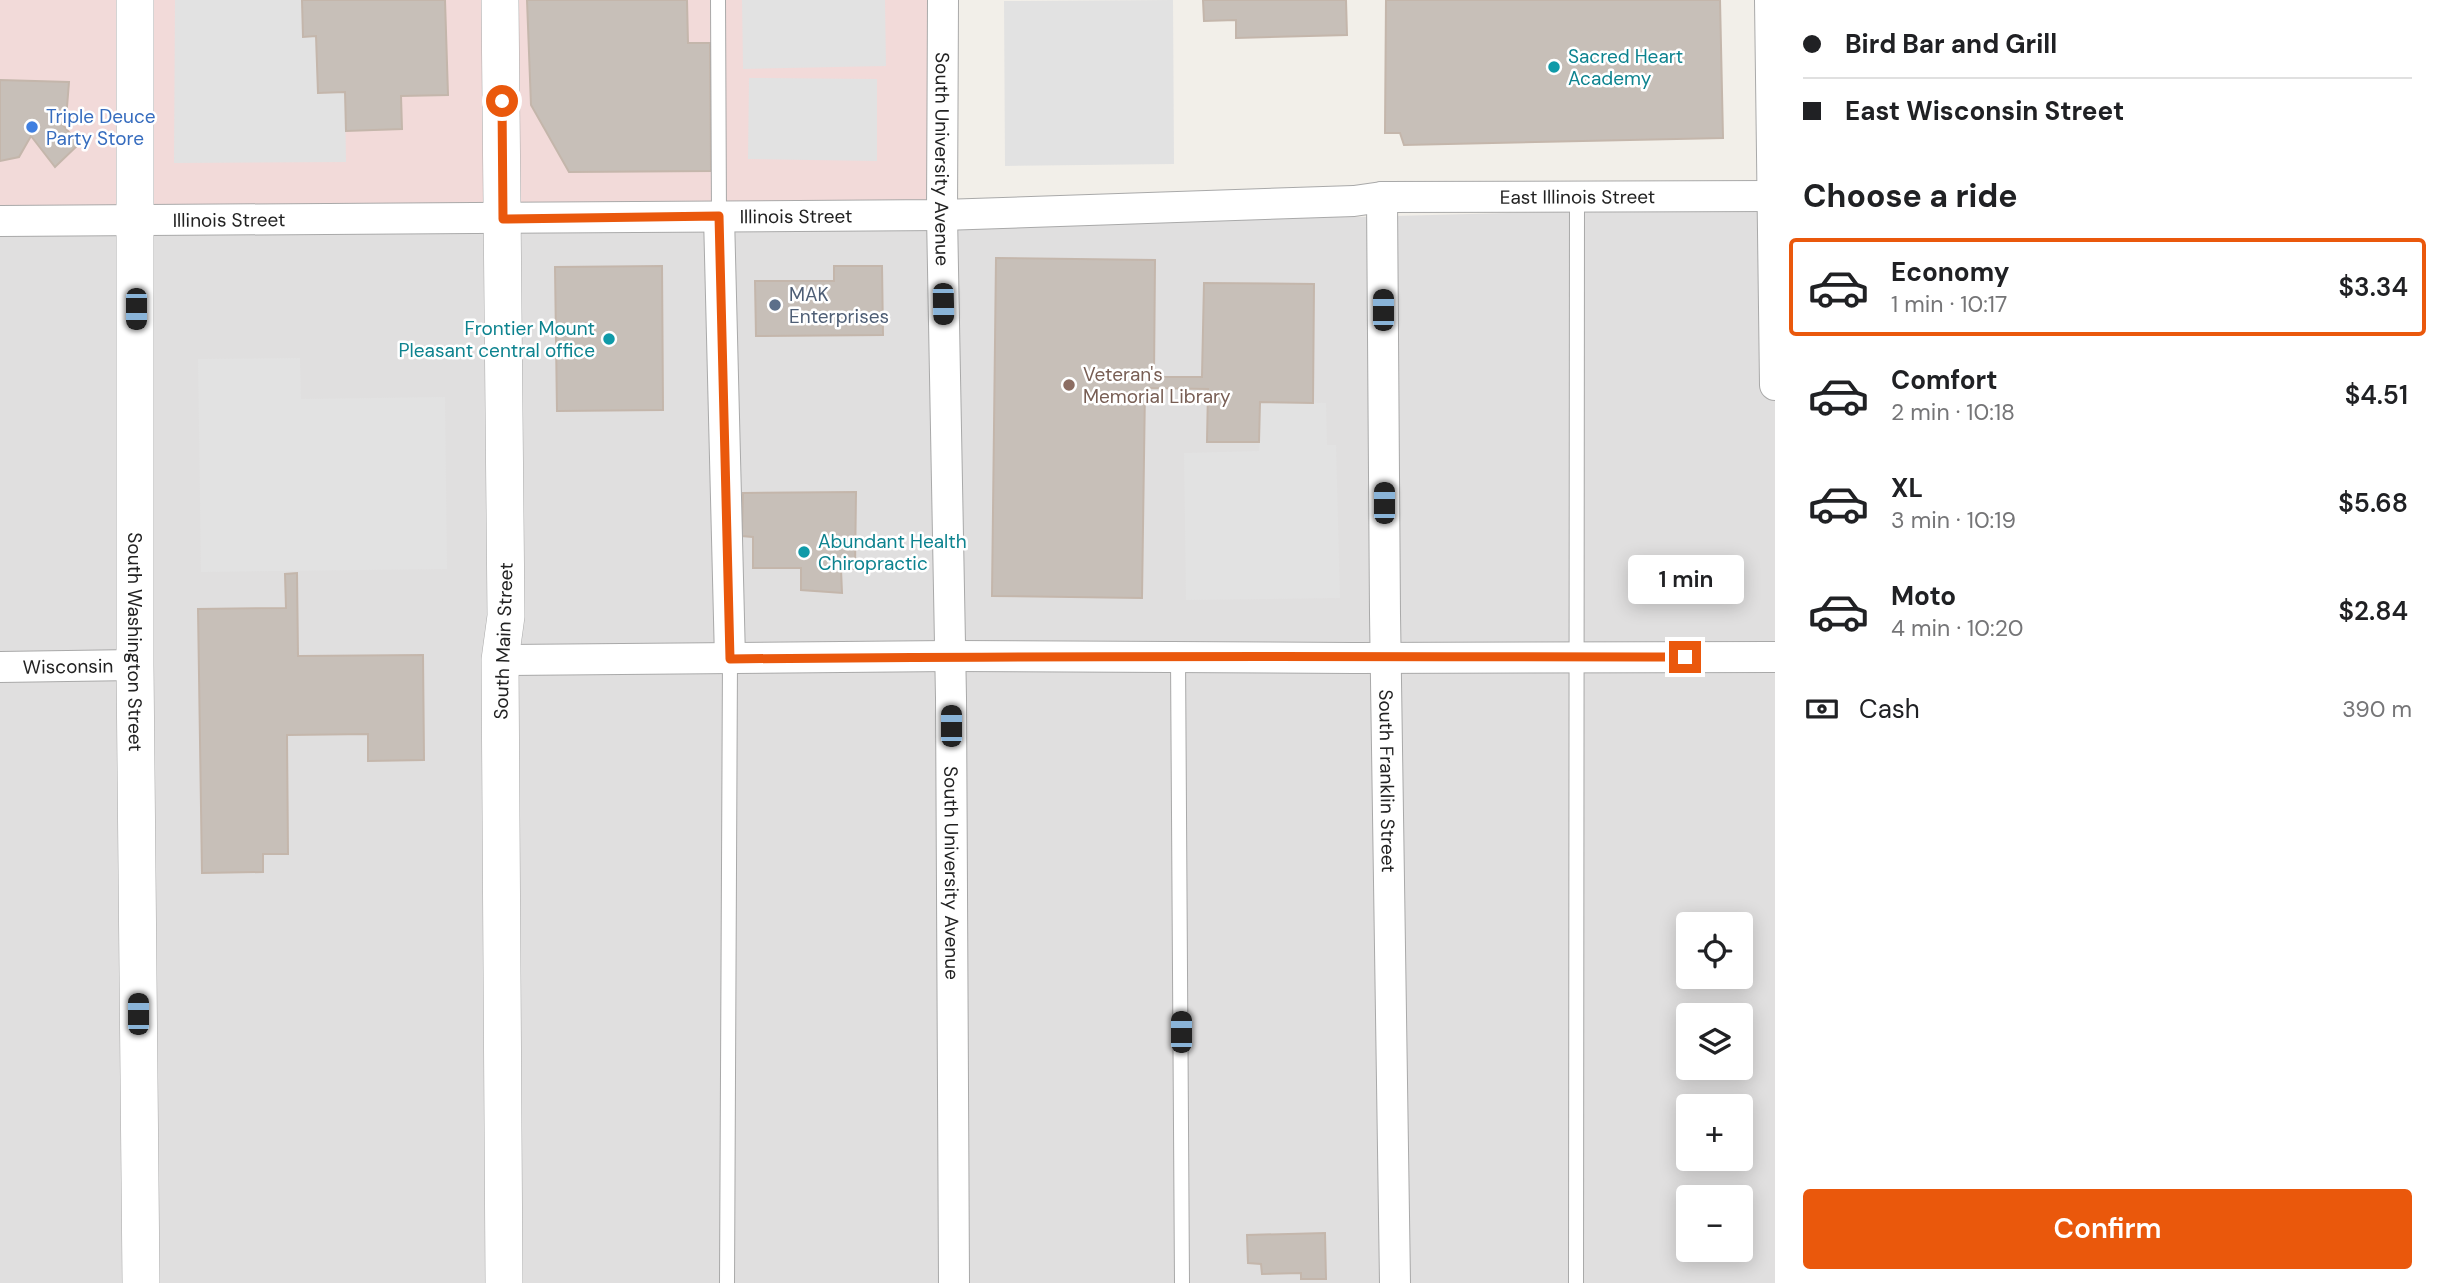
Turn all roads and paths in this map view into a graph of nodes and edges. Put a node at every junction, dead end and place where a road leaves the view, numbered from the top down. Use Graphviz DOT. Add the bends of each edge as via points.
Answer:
graph roads {
  1 [pos="135,0"];
  2 [pos="500,0"];
  3 [pos="718,0"];
  4 [pos="943,0"];
  5 [pos="1770,0"];
  6 [pos="1577,196"];
  7 [pos="1774,196"];
  8 [pos="1382,197"];
  9 [pos="942,215"];
  10 [pos="719,216"];
  11 [pos="503,219"];
  12 [pos="136,220"];
  13 [pos="0,221"];
  14 [pos="1775,385"];
  15 [pos="949,656"];
  16 [pos="1178,657"];
  17 [pos="1578,657"];
  18 [pos="1775,657"];
  19 [pos="1386,658"];
  20 [pos="730,659"];
  21 [pos="500,660"];
  22 [pos="135,665"];
  23 [pos="0,667"];
  24 [pos="141,1283"];
  25 [pos="504,1283"];
  26 [pos="727,1283"];
  27 [pos="954,1283"];
  28 [pos="1182,1283"];
  29 [pos="1395,1283"];
  30 [pos="1576,1283"];
  1 -- 12 [label="street, South Washington Street"];
  2 -- 11 [label="street, South Main Street"];
  3 -- 10 [label="lane"];
  4 -- 9 [label="street, South University Avenue"];
  5 -- 7 [label="street"];
  6 -- 7 [label="street, East Illinois Street"];
  6 -- 8 [label="street, East Illinois Street"];
  6 -- 17 [label="lane"];
  7 -- 14 [label="street"];
  8 -- 9 [label="street, Illinois Street"];
  8 -- 19 [label="street, South Franklin Street"];
  9 -- 10 [label="street, Illinois Street"];
  9 -- 15 [label="street, South University Avenue"];
  10 -- 11 [label="street, Illinois Street"];
  10 -- 20 [label="street"];
  11 -- 12 [label="street, Illinois Street"];
  11 -- 21 [label="street, South Main Street" via="506,616"];
  12 -- 13 [label="street, Illinois Street"];
  12 -- 22 [label="street, South Washington Street"];
  15 -- 16 [label="street"];
  15 -- 20 [label="street"];
  15 -- 27 [label="street, South University Avenue"];
  16 -- 19 [label="street"];
  16 -- 28 [label="lane"];
  17 -- 18 [label="street"];
  17 -- 19 [label="street"];
  17 -- 30 [label="lane"];
  19 -- 29 [label="street, South Franklin Street"];
  20 -- 21 [label="street"];
  20 -- 26 [label="lane"];
  21 -- 25 [label="street, South Main Street"];
  22 -- 23 [label="street, Wisconsin"];
  22 -- 24 [label="street, South Washington Street"];
}
